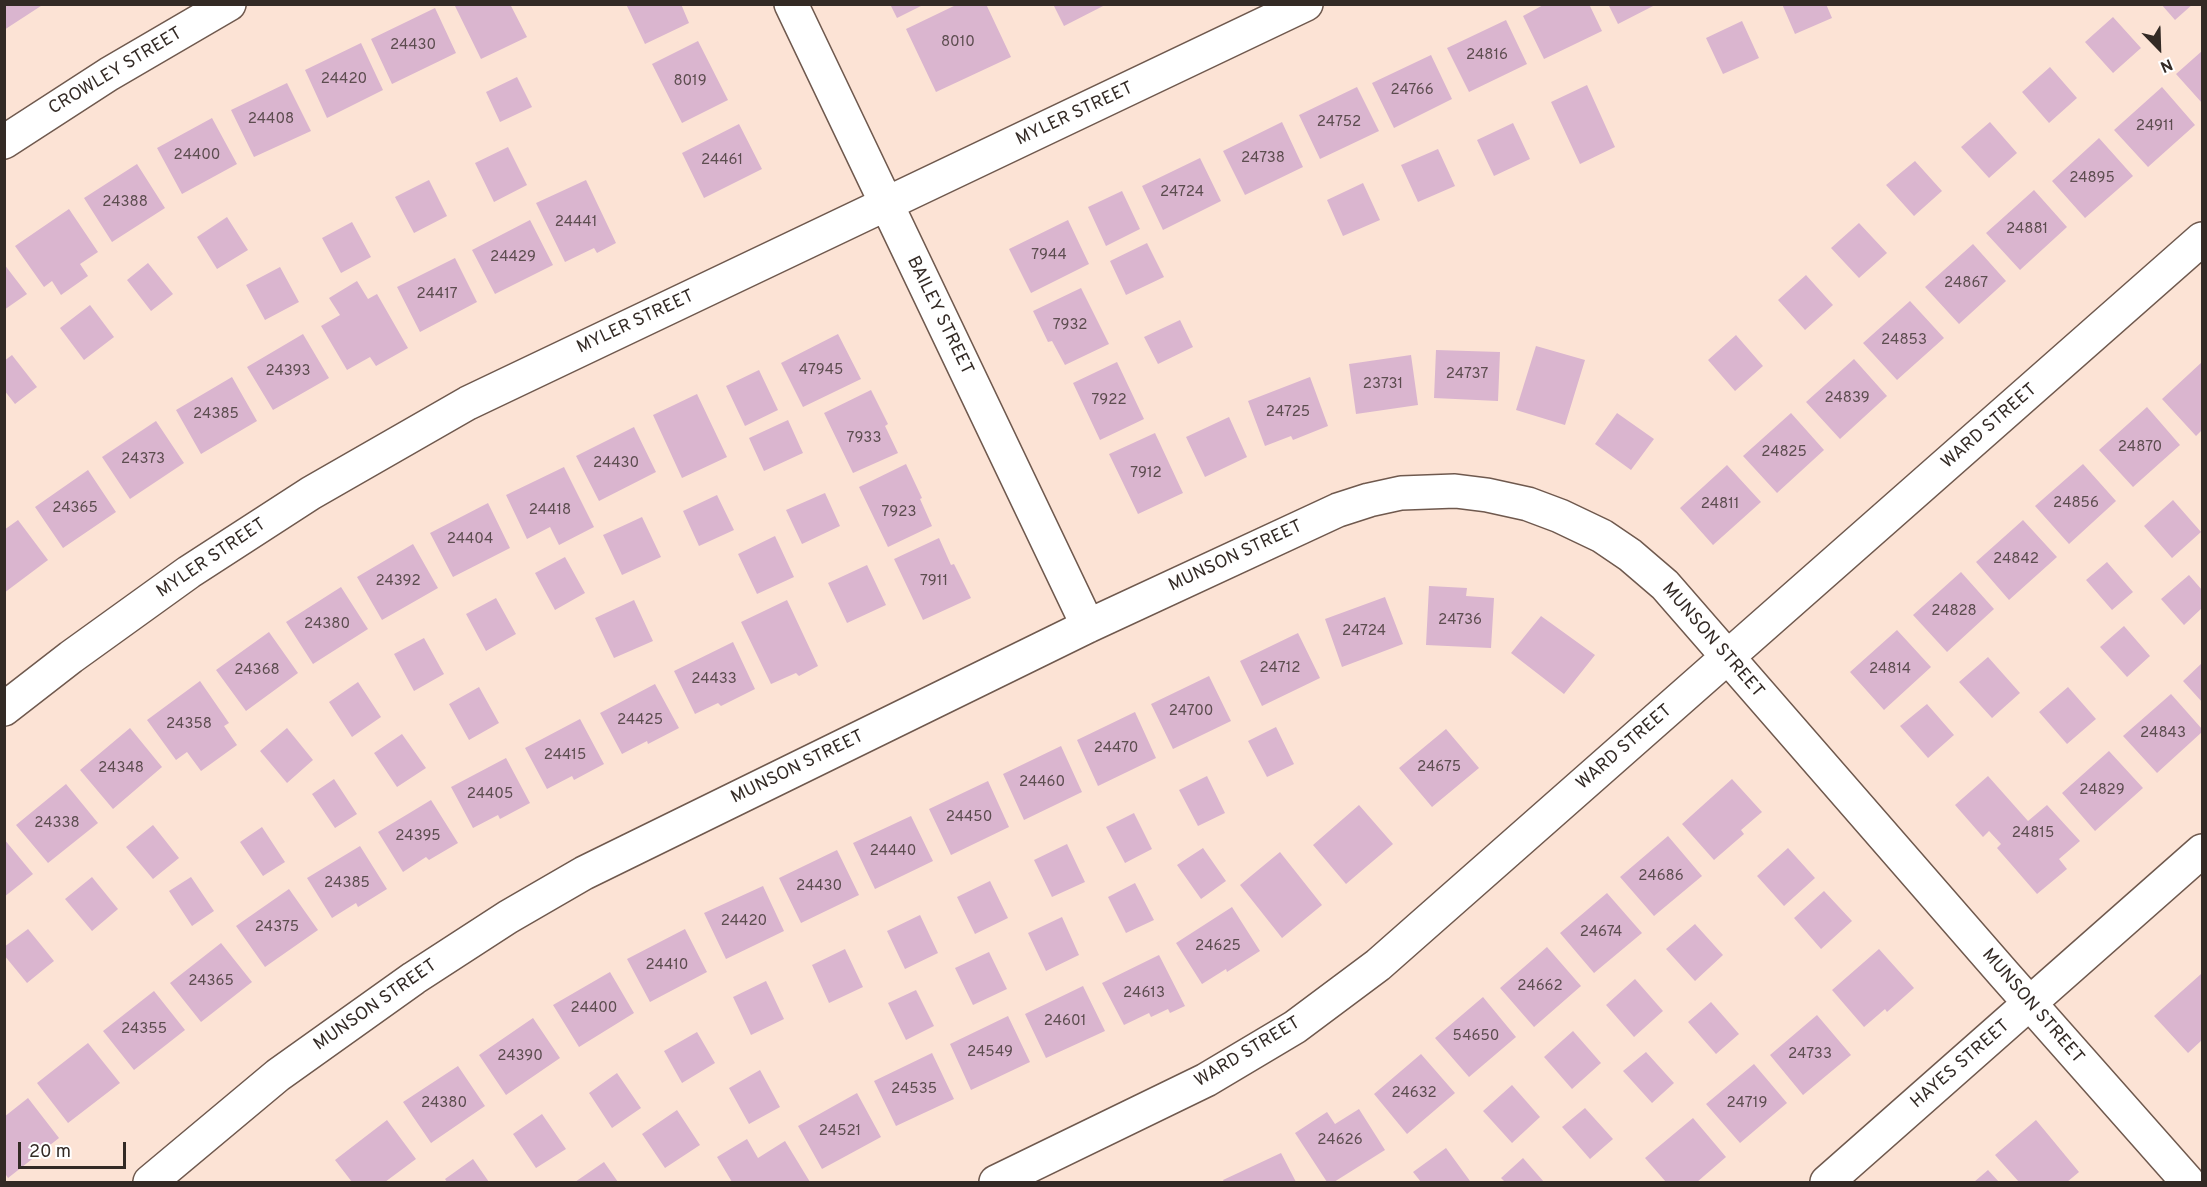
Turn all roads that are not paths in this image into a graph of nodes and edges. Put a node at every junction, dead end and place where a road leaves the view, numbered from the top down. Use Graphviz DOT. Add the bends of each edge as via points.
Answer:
graph roads {
  1 [pos="229,4"];
  2 [pos="791,4"];
  3 [pos="1306,4"];
  4 [pos="4,142"];
  5 [pos="886,204"];
  6 [pos="2202,239"];
  7 [pos="1088,626"];
  8 [pos="1727,658"];
  9 [pos="4,709"];
  10 [pos="2202,851"];
  11 [pos="2030,1004"];
  12 [pos="2187,1181"];
  13 [pos="150,1182"];
  14 [pos="996,1182"];
  15 [pos="1827,1182"];
  1 -- 4 [label="street, CROWLEY STREET" via="109,74"];
  2 -- 5 [label="street, BAILEY STREET"];
  3 -- 5 [label="street, MYLER STREET"];
  5 -- 7 [label="street, BAILEY STREET"];
  5 -- 9 [label="street, MYLER STREET" via="468,403 311,494 189,572"];
  6 -- 8 [label="street, WARD STREET"];
  7 -- 8 [label="street, MUNSON STREET" via="1338,510 1401,493 1455,491 1528,504 1602,536 1665,585"];
  7 -- 13 [label="street, MUNSON STREET" via="584,873 518,912 414,978 278,1075"];
  8 -- 11 [label="street, MUNSON STREET"];
  8 -- 14 [label="street, WARD STREET" via="1378,965 1295,1027 1206,1080"];
  10 -- 11 [label="street, HAYES STREET"];
  11 -- 12 [label="street, MUNSON STREET"];
  11 -- 15 [label="street, HAYES STREET"];
}
